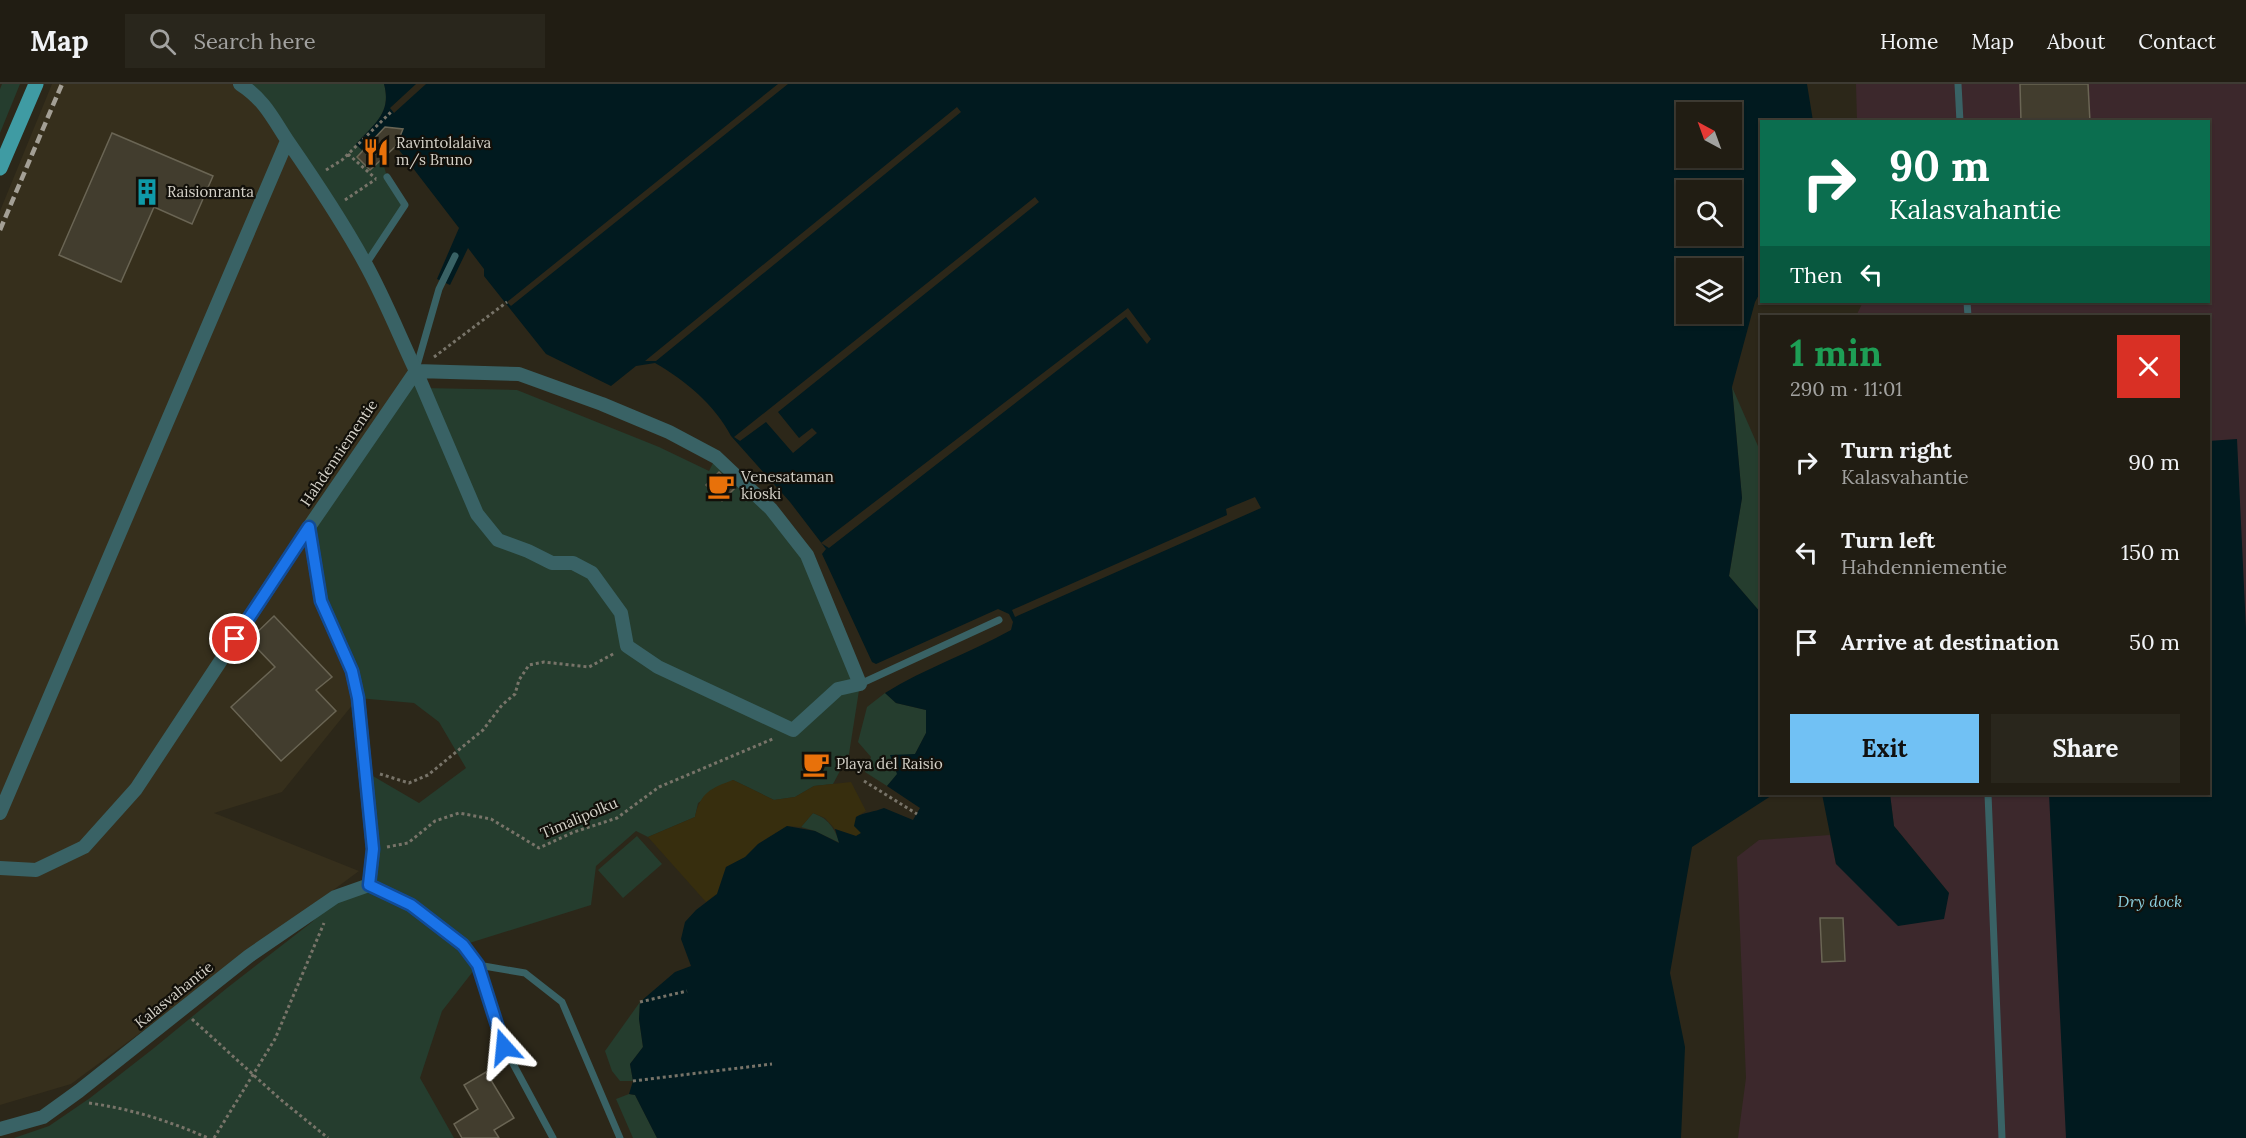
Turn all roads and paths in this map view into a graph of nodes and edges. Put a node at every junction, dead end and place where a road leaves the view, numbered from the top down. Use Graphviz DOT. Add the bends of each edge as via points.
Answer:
graph roads {
  1 [pos="36,84"];
  2 [pos="240,84"];
  3 [pos="1958,84"];
  4 [pos="392,111"];
  5 [pos="1960,120"];
  6 [pos="287,141"];
  7 [pos="348,154"];
  8 [pos="0,168"];
  9 [pos="314,177"];
  10 [pos="387,177"];
  11 [pos="376,179"];
  12 [pos="333,209"];
  13 [pos="455,256"];
  14 [pos="366,264"];
  15 [pos="507,302"];
  16 [pos="416,371"];
  17 [pos="309,527"];
  18 [pos="999,620"];
  19 [pos="627,646"];
  20 [pos="860,684"];
  21 [pos="793,730"];
  22 [pos="366,769"];
  23 [pos="864,781"];
  24 [pos="1988,795"];
  25 [pos="0,813"];
  26 [pos="917,814"];
  27 [pos="373,849"];
  28 [pos="0,868"];
  29 [pos="369,885"];
  30 [pos="335,897"];
  31 [pos="463,945"];
  32 [pos="478,965"];
  33 [pos="687,991"];
  34 [pos="640,1002"];
  35 [pos="181,1010"];
  36 [pos="772,1064"];
  37 [pos="254,1074"];
  38 [pos="633,1081"];
  39 [pos="67,1100"];
  40 [pos="0,1129"];
  41 [pos="208,1138"];
  42 [pos="214,1138"];
  43 [pos="328,1138"];
  44 [pos="554,1138"];
  45 [pos="620,1138"];
  46 [pos="2002,1138"];
  1 -- 8 [label="main road"];
  2 -- 6 [label="street" via="266,105"];
  3 -- 5 [label="lane"];
  4 -- 7 [label="path"];
  6 -- 9 [label="street"];
  6 -- 25 [label="street"];
  7 -- 9 [label="path"];
  7 -- 11 [label="path"];
  9 -- 12 [label="street"];
  10 -- 11 [label="path"];
  10 -- 14 [label="lane" via="405,205"];
  11 -- 12 [label="path"];
  12 -- 14 [label="street"];
  13 -- 16 [label="lane" via="439,289"];
  14 -- 16 [label="street"];
  15 -- 16 [label="path"];
  16 -- 17 [label="street, Hahdenniementie"];
  16 -- 19 [label="street" via="477,514 498,540 552,563 573,563 592,573 621,613"];
  16 -- 20 [label="street" via="519,374 669,432 716,458 771,509 807,555"];
  17 -- 22 [label="street" via="321,601 352,671"];
  17 -- 28 [label="street, Hahdenniementie" via="136,789 84,847 36,870"];
  18 -- 20 [label="lane"];
  19 -- 21 [label="street" via="658,667"];
  19 -- 22 [label="path" via="589,667 544,662 529,665 515,694 483,730 428,775 409,783"];
  20 -- 21 [label="street" via="838,689"];
  21 -- 27 [label="path, Timalipolku" via="659,787 617,818 539,848 491,819 459,813 435,821 408,843"];
  22 -- 27 [label="street"];
  23 -- 26 [label="path"];
  24 -- 46 [label="lane"];
  27 -- 29 [label="street"];
  29 -- 30 [label="street, Kalasvahantie"];
  29 -- 31 [label="street" via="411,905"];
  30 -- 35 [label="street, Kalasvahantie" via="249,956"];
  30 -- 37 [label="path" via="275,1039"];
  31 -- 32 [label="lane"];
  32 -- 44 [label="lane" via="504,1047"];
  32 -- 45 [label="lane" via="525,974 562,1002"];
  33 -- 34 [label="path"];
  35 -- 37 [label="path"];
  35 -- 39 [label="street, Kalasvahantie"];
  36 -- 38 [label="path"];
  37 -- 42 [label="path"];
  37 -- 43 [label="path"];
  39 -- 40 [label="street, Kalasvahantie" via="43,1117"];
  39 -- 41 [label="path" via="123,1107 173,1122"];
}
